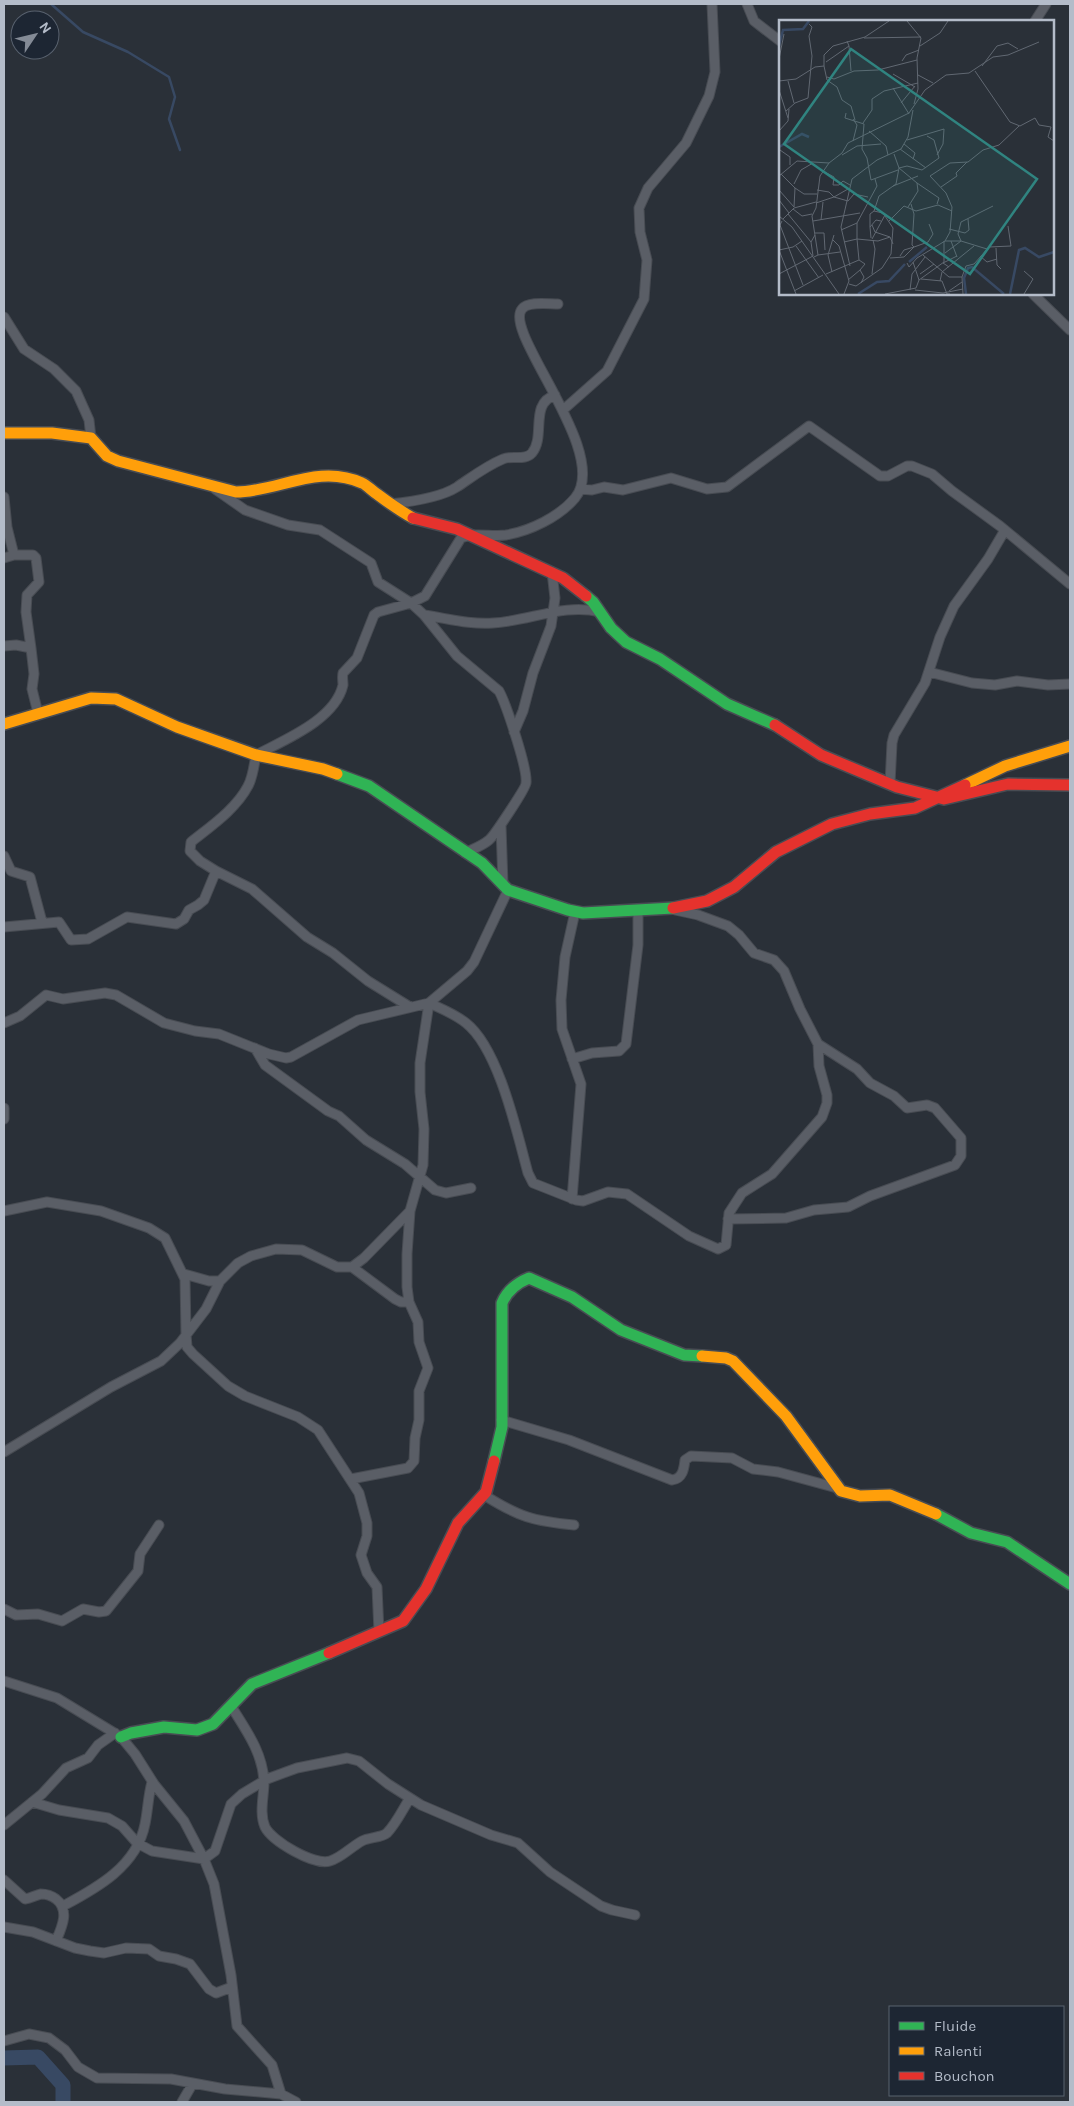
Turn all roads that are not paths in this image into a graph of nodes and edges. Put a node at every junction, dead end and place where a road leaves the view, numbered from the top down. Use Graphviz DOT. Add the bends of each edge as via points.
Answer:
graph roads {
  1 [pos="712,4"];
  2 [pos="747,4"];
  3 [pos="1046,4"];
  4 [pos="1036,20"];
  5 [pos="779,40"];
  6 [pos="1034,295"];
  7 [pos="558,304"];
  8 [pos="5,322"];
  9 [pos="1070,330"];
  10 [pos="555,395"];
  11 [pos="563,410"];
  12 [pos="4,433"];
  13 [pos="91,438"];
  14 [pos="211,487"];
  15 [pos="580,489"];
  16 [pos="4,497"];
  17 [pos="390,504"];
  18 [pos="1005,530"];
  19 [pos="470,535"];
  20 [pos="14,555"];
  21 [pos="4,558"];
  22 [pos="552,572"];
  23 [pos="1070,584"];
  24 [pos="411,603"];
  25 [pos="554,612"];
  26 [pos="600,612"];
  27 [pos="424,615"];
  28 [pos="4,646"];
  29 [pos="31,648"];
  30 [pos="929,672"];
  31 [pos="1070,684"];
  32 [pos="38,713"];
  33 [pos="4,724"];
  34 [pos="514,732"];
  35 [pos="1070,746"];
  36 [pos="256,755"];
  37 [pos="890,784"];
  38 [pos="1070,785"];
  39 [pos="938,798"];
  40 [pos="501,825"];
  41 [pos="465,852"];
  42 [pos="4,856"];
  43 [pos="216,872"];
  44 [pos="506,888"];
  45 [pos="670,909"];
  46 [pos="575,912"];
  47 [pos="638,912"];
  48 [pos="42,922"];
  49 [pos="4,927"];
  50 [pos="429,1003"];
  51 [pos="410,1007"];
  52 [pos="4,1023"];
  53 [pos="818,1044"];
  54 [pos="255,1048"];
  55 [pos="572,1059"];
  56 [pos="4,1108"];
  57 [pos="4,1119"];
  58 [pos="420,1178"];
  59 [pos="471,1188"];
  60 [pos="572,1199"];
  61 [pos="4,1211"];
  62 [pos="410,1211"];
  63 [pos="728,1219"];
  64 [pos="352,1267"];
  65 [pos="184,1274"];
  66 [pos="220,1281"];
  67 [pos="409,1302"];
  68 [pos="186,1334"];
  69 [pos="501,1420"];
  70 [pos="4,1452"];
  71 [pos="351,1478"];
  72 [pos="837,1488"];
  73 [pos="484,1495"];
  74 [pos="159,1525"];
  75 [pos="574,1525"];
  76 [pos="1070,1584"];
  77 [pos="4,1608"];
  78 [pos="379,1632"];
  79 [pos="4,1681"];
  80 [pos="231,1706"];
  81 [pos="118,1735"];
  82 [pos="264,1781"];
  83 [pos="152,1782"];
  84 [pos="410,1798"];
  85 [pos="32,1802"];
  86 [pos="4,1825"];
  87 [pos="137,1843"];
  88 [pos="204,1859"];
  89 [pos="4,1880"];
  90 [pos="62,1906"];
  91 [pos="635,1915"];
  92 [pos="4,1927"];
  93 [pos="56,1941"];
  94 [pos="232,1988"];
  95 [pos="4,2041"];
  96 [pos="193,2083"];
  97 [pos="282,2094"];
  98 [pos="182,2102"];
  99 [pos="296,2102"];
  1 -- 11 [label="street" via="716,55 709,96 686,143 648,188 640,208 639,226 648,270 644,299 607,372"];
  2 -- 5 [label="street" via="754,21"];
  3 -- 4 [label="street"];
  6 -- 9 [label="street"];
  7 -- 10 [label="street" via="529,304 519,312 527,340"];
  8 -- 13 [label="street" via="24,349 54,369 76,391 89,420"];
  10 -- 11 [label="street"];
  10 -- 17 [label="street" via="543,403 538,440 528,456 504,459 445,492"];
  11 -- 15 [label="street" via="581,462 583,478"];
  12 -- 13 [label="street" via="52,433"];
  13 -- 14 [label="street" via="101,450 118,461"];
  14 -- 17 [label="street" via="248,492 292,480 334,476 362,483"];
  14 -- 24 [label="street" via="244,510 288,525 314,528 330,536 371,563 378,582"];
  15 -- 18 [label="street" via="604,487 623,490 671,478 707,489 728,487 809,426 880,476 888,476 907,466 928,471"];
  15 -- 19 [label="street" via="557,514 524,530 506,535"];
  16 -- 20 [label="street"];
  17 -- 19 [label="street" via="425,524"];
  18 -- 23 [label="street"];
  18 -- 30 [label="street" via="954,606"];
  19 -- 22 [label="street"];
  19 -- 24 [label="street" via="457,542 425,596"];
  20 -- 21 [label="street"];
  20 -- 29 [label="street" via="34,555 36,558 39,582 27,596 26,612"];
  22 -- 25 [label="street"];
  22 -- 26 [label="street" via="588,597"];
  24 -- 27 [label="street"];
  24 -- 36 [label="street" via="374,614 358,656 343,673 342,686 326,712 313,724"];
  25 -- 26 [label="street" via="578,608"];
  25 -- 27 [label="street" via="495,623"];
  25 -- 34 [label="street"];
  26 -- 37 [label="street" via="626,642 660,658 727,704 773,724 821,755"];
  27 -- 34 [label="street" via="457,656 498,691"];
  28 -- 29 [label="street" via="16,644"];
  29 -- 32 [label="street" via="32,689"];
  30 -- 31 [label="street" via="995,685 1017,681"];
  30 -- 37 [label="street" via="894,735"];
  32 -- 33 [label="street"];
  32 -- 36 [label="street" via="91,698 116,699 177,727"];
  34 -- 40 [label="street" via="527,781"];
  35 -- 39 [label="street" via="1005,766"];
  36 -- 41 [label="street" via="322,769 369,786"];
  36 -- 43 [label="street" via="248,786 218,821 191,842 192,855"];
  37 -- 39 [label="street"];
  38 -- 39 [label="street" via="1008,784 950,799"];
  39 -- 45 [label="street" via="907,810 870,814 832,824 776,852 741,882 714,898"];
  40 -- 41 [label="street" via="490,840"];
  40 -- 44 [label="street"];
  41 -- 44 [label="street" via="482,863"];
  42 -- 48 [label="street" via="11,870 30,877"];
  43 -- 48 [label="street" via="204,900 176,924 127,918 88,939 71,940 59,922"];
  43 -- 51 [label="street" via="252,889 368,982"];
  44 -- 46 [label="street"];
  44 -- 50 [label="street" via="474,962"];
  45 -- 47 [label="street"];
  45 -- 53 [label="street" via="728,926 754,952 774,960 784,971"];
  46 -- 47 [label="street"];
  46 -- 55 [label="street" via="560,1000 562,1029"];
  47 -- 55 [label="street" via="638,945 626,1044 619,1051 592,1053"];
  48 -- 49 [label="street"];
  50 -- 51 [label="street"];
  50 -- 58 [label="street" via="420,1063 424,1151"];
  50 -- 60 [label="street" via="467,1024 487,1050 509,1104 533,1183"];
  51 -- 54 [label="street" via="358,1020 292,1057 269,1054"];
  52 -- 54 [label="street" via="20,1016 46,995 63,999 106,993 120,997 164,1023 224,1035"];
  53 -- 63 [label="street" via="819,1066 827,1095 822,1117 772,1174 742,1193"];
  53 -- 63 [label="street" via="907,1108 927,1105 935,1108 961,1136 959,1161 848,1207 814,1210 786,1218"];
  54 -- 58 [label="street" via="265,1064"];
  55 -- 60 [label="street" via="581,1084"];
  56 -- 57 [label="street"];
  58 -- 59 [label="street" via="442,1193"];
  58 -- 62 [label="street"];
  60 -- 63 [label="street" via="583,1201 608,1192 627,1194 689,1236 718,1249 726,1245"];
  61 -- 65 [label="street" via="47,1202 105,1212 149,1228 165,1238"];
  62 -- 64 [label="street"];
  62 -- 67 [label="street"];
  64 -- 66 [label="street" via="337,1267 302,1250 276,1249 238,1263"];
  64 -- 67 [label="street" via="395,1300"];
  65 -- 66 [label="street"];
  65 -- 68 [label="street"];
  66 -- 68 [label="street" via="206,1309"];
  67 -- 71 [label="street" via="417,1318 419,1342 428,1368 419,1391 414,1461 412,1466 394,1472"];
  68 -- 70 [label="street" via="161,1361 111,1386"];
  68 -- 71 [label="street" via="193,1354 228,1386 298,1417 318,1430"];
  69 -- 72 [label="street" via="569,1440 672,1480 680,1477 685,1460 691,1456 732,1458 753,1470 778,1472"];
  69 -- 72 [label="street" via="502,1303 505,1296 529,1278 572,1298 630,1334 684,1355 726,1358 733,1362 786,1416"];
  69 -- 73 [label="street" via="499,1443"];
  71 -- 78 [label="street" via="363,1502 367,1523 361,1555 367,1573 377,1587"];
  72 -- 76 [label="street" via="860,1496 890,1495 949,1520 971,1534 1007,1542"];
  73 -- 75 [label="street" via="522,1516"];
  73 -- 78 [label="street" via="458,1523 426,1590 413,1609 403,1621"];
  74 -- 77 [label="street" via="140,1554 138,1571 106,1611 83,1609 62,1621 38,1614 16,1615"];
  78 -- 80 [label="street" via="252,1684"];
  79 -- 81 [label="street" via="53,1696"];
  80 -- 81 [label="street" via="213,1724 197,1730 164,1727"];
  80 -- 82 [label="street" via="257,1750"];
  81 -- 83 [label="street" via="135,1754"];
  81 -- 85 [label="street" via="98,1745 88,1758 66,1768"];
  82 -- 84 [label="street" via="296,1768 347,1758 359,1761"];
  82 -- 84 [label="street" via="262,1817 268,1832 288,1848 323,1862 332,1860 362,1841 386,1833"];
  82 -- 88 [label="street" via="231,1804 215,1851"];
  83 -- 87 [label="street" via="145,1824"];
  83 -- 88 [label="street" via="184,1821"];
  84 -- 91 [label="street" via="462,1823 518,1843 570,1886 612,1910"];
  85 -- 86 [label="street"];
  85 -- 87 [label="street" via="108,1818 122,1826"];
  87 -- 88 [label="street" via="152,1851"];
  87 -- 90 [label="street" via="113,1876"];
  88 -- 94 [label="street" via="219,1905"];
  89 -- 90 [label="street" via="23,1898 48,1895"];
  90 -- 93 [label="street" via="63,1923"];
  92 -- 93 [label="street" via="33,1932"];
  93 -- 94 [label="street" via="104,1953 126,1948 149,1949 159,1956 190,1964 216,1993"];
  94 -- 97 [label="street" via="237,2026 272,2065"];
  95 -- 96 [label="street" via="29,2034 49,2038 65,2050 78,2067 97,2078 159,2078"];
  96 -- 97 [label="street"];
  96 -- 98 [label="street"];
  97 -- 99 [label="street"];
}
